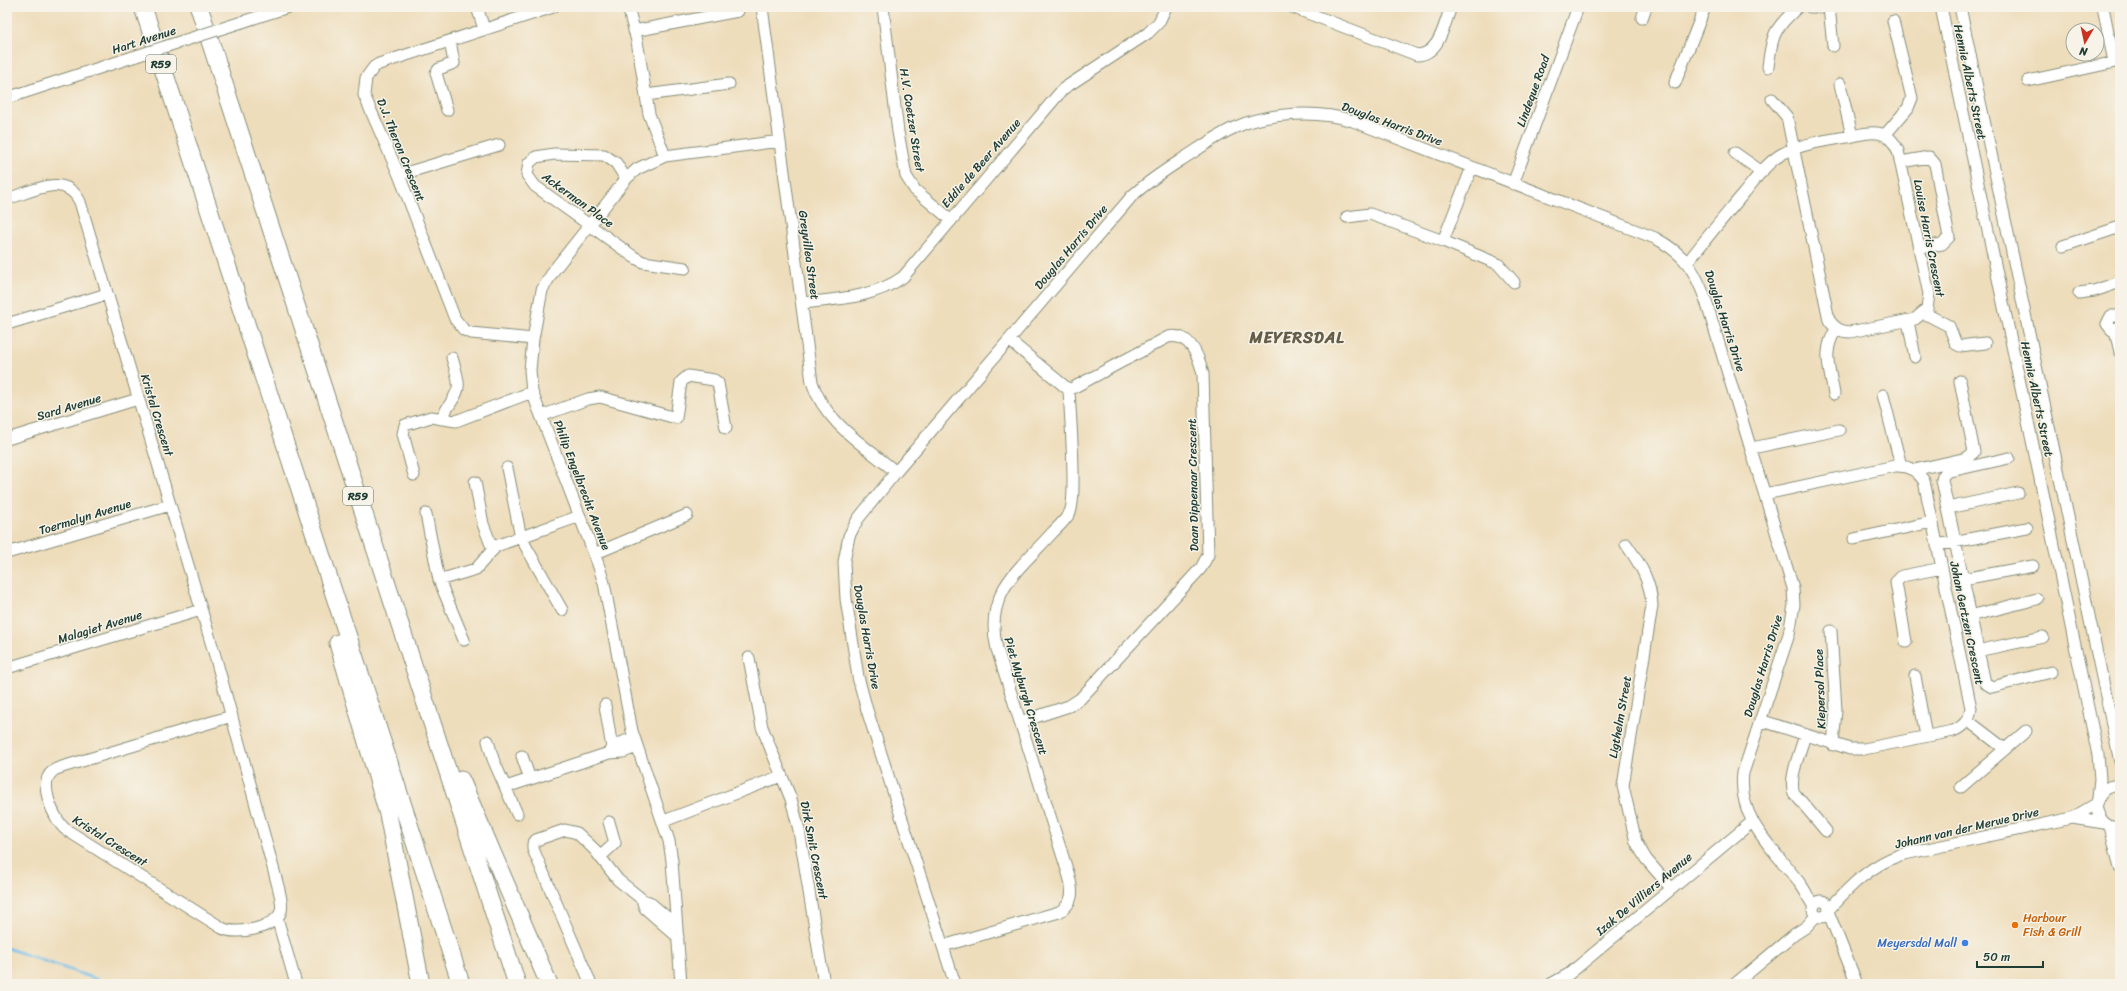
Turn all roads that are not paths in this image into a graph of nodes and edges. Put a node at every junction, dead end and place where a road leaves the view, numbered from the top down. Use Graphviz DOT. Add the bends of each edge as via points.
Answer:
graph roads {
  1 [pos="143,7"];
  2 [pos="199,7"];
  3 [pos="288,7"];
  4 [pos="477,7"];
  5 [pos="553,7"];
  6 [pos="628,7"];
  7 [pos="762,7"];
  8 [pos="882,7"];
  9 [pos="1166,7"];
  10 [pos="1292,7"];
  11 [pos="1451,7"];
  12 [pos="1578,7"];
  13 [pos="1646,7"];
  14 [pos="1705,7"];
  15 [pos="1798,7"];
  16 [pos="1810,7"];
  17 [pos="1830,7"];
  18 [pos="1941,7"];
  19 [pos="1960,7"];
  20 [pos="2103,7"];
  21 [pos="738,11"];
  22 [pos="1642,18"];
  23 [pos="1893,20"];
  24 [pos="484,29"];
  25 [pos="634,31"];
  26 [pos="450,41"];
  27 [pos="1833,46"];
  28 [pos="2117,61"];
  29 [pos="1768,66"];
  30 [pos="2028,80"];
  31 [pos="1675,83"];
  32 [pos="729,84"];
  33 [pos="1840,84"];
  34 [pos="646,95"];
  35 [pos="7,98"];
  36 [pos="1772,99"];
  37 [pos="447,110"];
  38 [pos="1885,135"];
  39 [pos="1852,136"];
  40 [pos="780,141"];
  41 [pos="499,145"];
  42 [pos="1792,150"];
  43 [pos="1735,153"];
  44 [pos="665,156"];
  45 [pos="1901,162"];
  46 [pos="1472,167"];
  47 [pos="1762,172"];
  48 [pos="399,176"];
  49 [pos="626,179"];
  50 [pos="1513,184"];
  51 [pos="7,199"];
  52 [pos="1347,217"];
  53 [pos="950,220"];
  54 [pos="590,226"];
  55 [pos="2120,227"];
  56 [pos="1443,241"];
  57 [pos="2063,246"];
  58 [pos="1919,248"];
  59 [pos="1688,262"];
  60 [pos="685,268"];
  61 [pos="1514,282"];
  62 [pos="2120,282"];
  63 [pos="2079,293"];
  64 [pos="107,294"];
  65 [pos="802,303"];
  66 [pos="1924,313"];
  67 [pos="1908,321"];
  68 [pos="2119,322"];
  69 [pos="7,324"];
  70 [pos="1837,328"];
  71 [pos="533,339"];
  72 [pos="1009,340"];
  73 [pos="1985,343"];
  74 [pos="2120,352"];
  75 [pos="1914,357"];
  76 [pos="452,358"];
  77 [pos="1960,381"];
  78 [pos="1069,390"];
  79 [pos="532,392"];
  80 [pos="1834,394"];
  81 [pos="1883,395"];
  82 [pos="138,399"];
  83 [pos="541,416"];
  84 [pos="441,419"];
  85 [pos="726,428"];
  86 [pos="1839,430"];
  87 [pos="7,439"];
  88 [pos="1752,448"];
  89 [pos="290,458"];
  90 [pos="2009,458"];
  91 [pos="1901,466"];
  92 [pos="507,468"];
  93 [pos="1914,470"];
  94 [pos="896,472"];
  95 [pos="414,474"];
  96 [pos="474,482"];
  97 [pos="2018,493"];
  98 [pos="1765,494"];
  99 [pos="170,505"];
  100 [pos="1948,508"];
  101 [pos="426,514"];
  102 [pos="687,515"];
  103 [pos="580,516"];
  104 [pos="1932,522"];
  105 [pos="2027,528"];
  106 [pos="521,538"];
  107 [pos="1854,539"];
  108 [pos="1955,543"];
  109 [pos="1626,544"];
  110 [pos="1938,545"];
  111 [pos="492,550"];
  112 [pos="7,553"];
  113 [pos="594,554"];
  114 [pos="2033,566"];
  115 [pos="1942,568"];
  116 [pos="439,580"];
  117 [pos="1963,580"];
  118 [pos="2037,599"];
  119 [pos="201,610"];
  120 [pos="562,610"];
  121 [pos="1970,616"];
  122 [pos="1831,631"];
  123 [pos="2043,637"];
  124 [pos="464,640"];
  125 [pos="1906,642"];
  126 [pos="1977,651"];
  127 [pos="749,658"];
  128 [pos="7,668"];
  129 [pos="2051,672"];
  130 [pos="1915,676"];
  131 [pos="605,705"];
  132 [pos="430,715"];
  133 [pos="232,716"];
  134 [pos="1760,720"];
  135 [pos="1967,720"];
  136 [pos="1020,722"];
  137 [pos="2026,731"];
  138 [pos="1805,735"];
  139 [pos="1926,736"];
  140 [pos="488,741"];
  141 [pos="636,743"];
  142 [pos="1833,745"];
  143 [pos="2005,749"];
  144 [pos="610,750"];
  145 [pos="522,756"];
  146 [pos="2120,762"];
  147 [pos="781,776"];
  148 [pos="530,779"];
  149 [pos="2120,786"];
  150 [pos="506,787"];
  151 [pos="1962,787"];
  152 [pos="2097,800"];
  153 [pos="517,814"];
  154 [pos="2072,818"];
  155 [pos="664,821"];
  156 [pos="609,822"];
  157 [pos="1752,822"];
  158 [pos="2111,826"];
  159 [pos="1826,831"];
  160 [pos="600,857"];
  161 [pos="2120,868"];
  162 [pos="1671,888"];
  163 [pos="643,900"];
  164 [pos="1821,909"];
  165 [pos="278,918"];
  166 [pos="676,925"];
  167 [pos="678,937"];
  168 [pos="943,946"];
  169 [pos="296,984"];
  170 [pos="421,984"];
  171 [pos="461,984"];
  172 [pos="517,984"];
  173 [pos="549,984"];
  174 [pos="591,984"];
  175 [pos="681,984"];
  176 [pos="824,984"];
  177 [pos="955,984"];
  178 [pos="1551,984"];
  179 [pos="1735,984"];
  180 [pos="1856,984"];
  1 -- 89 [label="highway, R59"];
  2 -- 132 [label="highway, R59"];
  3 -- 35 [label="street, Hart Avenue, bridge"];
  4 -- 24 [label="street"];
  5 -- 24 [label="street, D.J. Theron Crescent"];
  6 -- 25 [label="street"];
  7 -- 40 [label="street, Greyvillea Street"];
  8 -- 53 [label="street, H.V. Coetzer Street" via="906,176 915,190"];
  9 -- 53 [label="street, Eddie de Beer Avenue" via="1159,22 1148,33 1063,89"];
  10 -- 11 [label="street" via="1417,55 1427,53 1437,44"];
  12 -- 50 [label="street, Lindeque Road"];
  13 -- 22 [label="street"];
  14 -- 31 [label="street"];
  15 -- 29 [label="street" via="1776,30"];
  16 -- 17 [label="street"];
  17 -- 27 [label="street"];
  18 -- 152 [label="street, Hennie Alberts Street" via="2096,747 2100,772"];
  19 -- 146 [label="street, Hennie Alberts Street"];
  20 -- 28 [label="street"];
  21 -- 25 [label="street"];
  23 -- 38 [label="street" via="1912,98 1908,108"];
  24 -- 26 [label="street, D.J. Theron Crescent"];
  25 -- 34 [label="street"];
  26 -- 37 [label="street" via="454,63 439,69 436,73"];
  26 -- 48 [label="street, D.J. Theron Crescent" via="380,64 374,67 366,78 366,99"];
  28 -- 30 [label="street"];
  32 -- 34 [label="street"];
  33 -- 39 [label="street"];
  34 -- 44 [label="street" via="653,127"];
  36 -- 42 [label="street" via="1787,117"];
  38 -- 39 [label="street" via="1872,132"];
  38 -- 45 [label="street, Louise Harris Crescent" via="1896,145"];
  39 -- 42 [label="street"];
  40 -- 44 [label="street, Philip Engelbrecht Avenue"];
  40 -- 65 [label="street, Greyvillea Street"];
  41 -- 48 [label="street"];
  42 -- 47 [label="street" via="1777,158"];
  42 -- 70 [label="street" via="1829,320"];
  43 -- 47 [label="street"];
  44 -- 49 [label="street, Philip Engelbrecht Avenue" via="637,169"];
  45 -- 58 [label="street, Louise Harris Crescent"];
  45 -- 58 [label="street" via="1929,157 1935,164 1949,237 1942,244"];
  46 -- 50 [label="street, Douglas Harris Drive"];
  46 -- 56 [label="street"];
  46 -- 72 [label="street, Douglas Harris Drive" via="1353,121 1333,116 1276,117 1240,125 1141,188 1125,203"];
  47 -- 59 [label="street" via="1713,228"];
  48 -- 71 [label="street, D.J. Theron Crescent" via="460,326 471,333"];
  49 -- 54 [label="street, Philip Engelbrecht Avenue"];
  49 -- 54 [label="street, Ackerman Place" via="616,163 604,154 543,155 529,163 527,175 531,182"];
  50 -- 59 [label="street, Douglas Harris Drive" via="1655,238"];
  51 -- 64 [label="street, Kristal Crescent" via="56,184 71,188 80,202"];
  52 -- 56 [label="street" via="1370,214"];
  53 -- 65 [label="street, Eddie de Beer Avenue" via="908,271 891,285 871,293"];
  54 -- 60 [label="street, Ackerman Place" via="643,262"];
  54 -- 71 [label="street, Philip Engelbrecht Avenue" via="554,270 542,290"];
  55 -- 57 [label="street"];
  56 -- 61 [label="street" via="1498,264"];
  58 -- 66 [label="street, Louise Harris Crescent" via="1929,294"];
  59 -- 88 [label="street, Douglas Harris Drive" via="1699,281"];
  62 -- 63 [label="street"];
  64 -- 69 [label="street"];
  64 -- 82 [label="street, Kristal Crescent"];
  65 -- 94 [label="street, Greyvillea Street" via="812,382 819,401 833,419"];
  66 -- 67 [label="street, Louise Harris Crescent"];
  66 -- 73 [label="street" via="1949,326 1956,344 1960,346"];
  67 -- 70 [label="street, Louise Harris Crescent" via="1850,332"];
  67 -- 75 [label="street"];
  68 -- 74 [label="street"];
  70 -- 80 [label="street" via="1827,348"];
  71 -- 79 [label="street, Philip Engelbrecht Avenue" via="530,370"];
  72 -- 78 [label="street"];
  72 -- 94 [label="street, Douglas Harris Drive"];
  76 -- 84 [label="street" via="459,390"];
  77 -- 93 [label="street" via="1974,452 1967,458"];
  78 -- 136 [label="street, Piet Myburgh Crescent" via="1072,463 1070,512 1006,583 994,613 996,644"];
  78 -- 136 [label="street, Daan Dippenaar Crescent" via="1168,337 1178,336 1190,343 1199,359 1203,374 1208,555 1201,568 1080,699 1073,704"];
  79 -- 83 [label="street, Philip Engelbrecht Avenue"];
  79 -- 84 [label="street" via="456,421"];
  81 -- 91 [label="street"];
  82 -- 87 [label="street, Sard Avenue"];
  82 -- 99 [label="street, Kristal Crescent"];
  83 -- 85 [label="street" via="600,397 676,418 680,386 683,378 688,376 716,381 719,384"];
  83 -- 103 [label="street, Philip Engelbrecht Avenue"];
  84 -- 95 [label="street" via="428,418 403,427"];
  86 -- 88 [label="street"];
  88 -- 98 [label="street, Douglas Harris Drive"];
  89 -- 170 [label="highway" via="292,492 388,814"];
  89 -- 171 [label="highway, R59"];
  90 -- 100 [label="street" via="1944,474 1942,479"];
  91 -- 93 [label="street"];
  91 -- 98 [label="street"];
  92 -- 106 [label="street"];
  93 -- 104 [label="street, Johan Gertzen Crescent" via="1924,481"];
  94 -- 168 [label="street, Douglas Harris Drive" via="858,519 849,536 844,562 846,598 858,677"];
  96 -- 111 [label="street" via="483,524"];
  97 -- 100 [label="street"];
  98 -- 134 [label="street, Douglas Harris Drive" via="1792,580 1794,605 1789,634"];
  99 -- 112 [label="street, Toermalyn Avenue"];
  99 -- 119 [label="street, Kristal Crescent"];
  100 -- 108 [label="street"];
  101 -- 116 [label="street"];
  102 -- 113 [label="street"];
  103 -- 106 [label="street"];
  103 -- 113 [label="street, Philip Engelbrecht Avenue"];
  104 -- 107 [label="street"];
  104 -- 110 [label="street, Johan Gertzen Crescent"];
  105 -- 108 [label="street"];
  106 -- 111 [label="street" via="496,546"];
  106 -- 120 [label="street"];
  108 -- 110 [label="street"];
  108 -- 117 [label="street"];
  109 -- 162 [label="street, Ligthelm Street" via="1651,588 1652,606 1623,786 1636,842 1646,859"];
  110 -- 115 [label="street, Johan Gertzen Crescent"];
  111 -- 116 [label="street" via="472,571"];
  113 -- 141 [label="street, Philip Engelbrecht Avenue" via="604,583"];
  114 -- 117 [label="street"];
  115 -- 125 [label="street" via="1902,576 1896,582"];
  115 -- 135 [label="street, Johan Gertzen Crescent" via="1970,700 1971,712"];
  116 -- 124 [label="street"];
  117 -- 121 [label="street"];
  118 -- 121 [label="street"];
  119 -- 128 [label="street, Malagiet Avenue"];
  119 -- 133 [label="street, Kristal Crescent"];
  121 -- 126 [label="street"];
  122 -- 142 [label="street, Kiepersol Place" via="1836,710"];
  123 -- 126 [label="street"];
  126 -- 129 [label="street" via="1985,683 1989,687"];
  127 -- 147 [label="street, Dirk Smit Crescent" via="760,720"];
  130 -- 139 [label="street"];
  131 -- 144 [label="street"];
  132 -- 172 [label="highway, R59"];
  132 -- 173 [label="highway" via="452,758"];
  133 -- 165 [label="street, Kristal Crescent" via="278,886 282,907"];
  133 -- 165 [label="street, Kristal Crescent" via="62,767 49,775 48,795 56,818 71,834 222,928 242,932"];
  134 -- 138 [label="street"];
  134 -- 157 [label="street, Douglas Harris Drive" via="1742,781 1743,797"];
  135 -- 139 [label="street" via="1953,731"];
  135 -- 143 [label="street"];
  136 -- 168 [label="street, Piet Myburgh Crescent" via="1069,876 1072,898 1068,906 1059,912"];
  137 -- 143 [label="street"];
  138 -- 142 [label="street"];
  138 -- 159 [label="street" via="1792,787 1794,793"];
  139 -- 142 [label="street" via="1864,749"];
  140 -- 150 [label="street"];
  141 -- 144 [label="street"];
  141 -- 155 [label="street, Philip Engelbrecht Avenue"];
  143 -- 151 [label="street"];
  144 -- 148 [label="street"];
  145 -- 148 [label="street"];
  147 -- 155 [label="street"];
  147 -- 176 [label="street, Dirk Smit Crescent" via="791,799 799,830"];
  148 -- 150 [label="street"];
  149 -- 152 [label="street" via="2109,787"];
  150 -- 153 [label="street"];
  152 -- 154 [label="street"];
  152 -- 158 [label="street, Hennie Alberts Street" via="2099,818"];
  154 -- 158 [label="street, Johann van der Merwe Drive"];
  154 -- 164 [label="street, Johann van der Merwe Drive" via="1900,856 1879,864"];
  155 -- 166 [label="street, Philip Engelbrecht Avenue" via="672,861"];
  156 -- 160 [label="street" via="615,843"];
  157 -- 162 [label="street, Izak De Villiers Avenue"];
  157 -- 164 [label="street, Douglas Harris Drive"];
  158 -- 161 [label="street, Hennie Alberts Street"];
  160 -- 163 [label="street" via="614,875"];
  160 -- 174 [label="street" via="582,837 571,830 536,840 533,844"];
  162 -- 178 [label="street, Izak De Villiers Avenue" via="1574,970"];
  163 -- 166 [label="street" via="649,902"];
  163 -- 167 [label="street" via="645,908"];
  164 -- 179 [label="street, Johann van der Merwe Drive" via="1806,928 1795,934"];
  164 -- 180 [label="street, Douglas Harris Drive" via="1837,938"];
  165 -- 169 [label="street, Kristal Crescent"];
  166 -- 167 [label="street, Philip Engelbrecht Avenue"];
  167 -- 175 [label="street, Philip Engelbrecht Avenue"];
  168 -- 177 [label="street, Douglas Harris Drive"];
}
